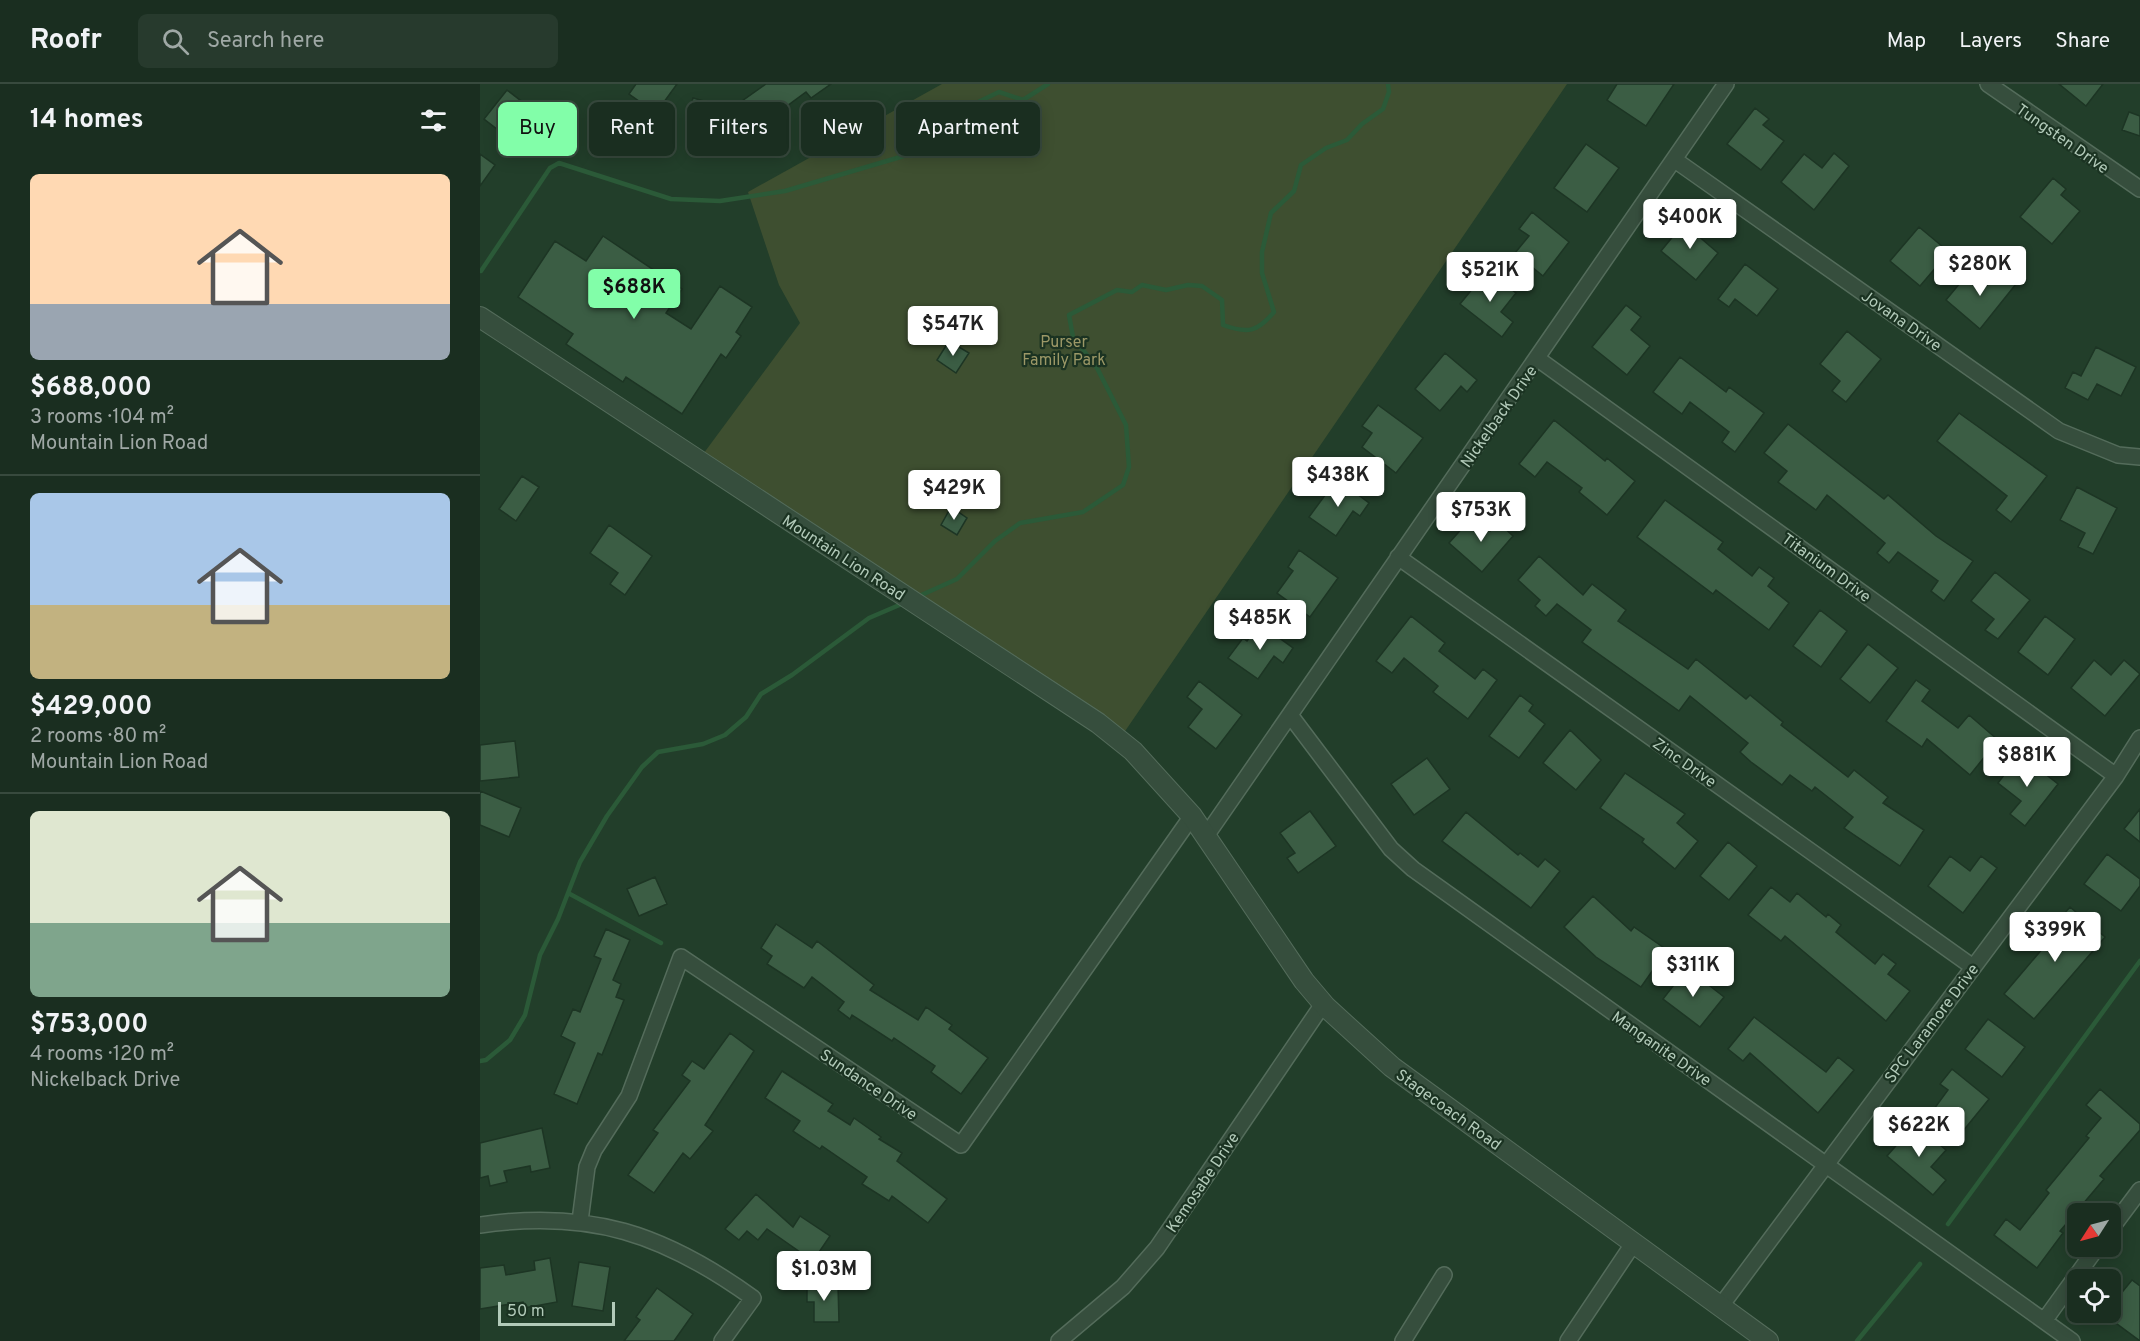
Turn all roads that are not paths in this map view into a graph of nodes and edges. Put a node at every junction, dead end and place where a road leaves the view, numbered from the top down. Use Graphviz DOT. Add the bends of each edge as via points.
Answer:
graph roads {
  1 [pos="1726,84"];
  2 [pos="1988,84"];
  3 [pos="1675,160"];
  4 [pos="2140,189"];
  5 [pos="480,317"];
  6 [pos="1538,359"];
  7 [pos="2140,457"];
  8 [pos="1398,557"];
  9 [pos="1290,715"];
  10 [pos="2140,738"];
  11 [pos="2116,776"];
  12 [pos="1192,816"];
  13 [pos="1206,836"];
  14 [pos="1973,967"];
  15 [pos="1323,1004"];
  16 [pos="1826,1165"];
  17 [pos="2140,1190"];
  18 [pos="2121,1215"];
  19 [pos="580,1221"];
  20 [pos="480,1225"];
  21 [pos="1633,1244"];
  22 [pos="2090,1257"];
  23 [pos="1444,1275"];
  24 [pos="1720,1307"];
  25 [pos="2044,1321"];
  26 [pos="722,1341"];
  27 [pos="1059,1341"];
  28 [pos="1403,1341"];
  29 [pos="1568,1341"];
  30 [pos="1768,1341"];
  31 [pos="2072,1341"];
  1 -- 3 [label="street, Nickelback Drive"];
  2 -- 4 [label="street, Tungsten Drive"];
  3 -- 6 [label="street, Nickelback Drive"];
  3 -- 7 [label="street, Jovana Drive" via="2059,431 2118,455"];
  5 -- 12 [label="street, Mountain Lion Road" via="1098,723 1132,751"];
  6 -- 8 [label="street, Nickelback Drive"];
  6 -- 11 [label="street, Titanium Drive"];
  8 -- 9 [label="street, Nickelback Drive"];
  8 -- 14 [label="street, Zinc Drive"];
  9 -- 13 [label="street, Nickelback Drive"];
  9 -- 16 [label="street, Manganite Drive" via="1391,849 1413,869"];
  10 -- 11 [label="street, SPC Laramore Drive"];
  11 -- 14 [label="street, SPC Laramore Drive"];
  12 -- 13 [label="street, Stagecoach Road"];
  12 -- 19 [label="street, Sundance Drive" via="962,1145 681,957 629,1096 587,1167"];
  13 -- 15 [label="street, Stagecoach Road"];
  14 -- 16 [label="street, SPC Laramore Drive"];
  15 -- 21 [label="street, Stagecoach Road" via="1392,1067"];
  15 -- 27 [label="street, Kemosabe Drive" via="1157,1248 1123,1287"];
  16 -- 24 [label="street, SPC Laramore Drive"];
  16 -- 25 [label="street, Manganite Drive"];
  17 -- 18 [label="street"];
  19 -- 20 [label="street"];
  19 -- 26 [label="street" via="669,1246 714,1270 753,1298"];
  21 -- 24 [label="street, Stagecoach Road"];
  21 -- 29 [label="street"];
  22 -- 25 [label="street"];
  23 -- 28 [label="street"];
  24 -- 30 [label="street, Stagecoach Road"];
  25 -- 31 [label="street, Manganite Drive"];
}
